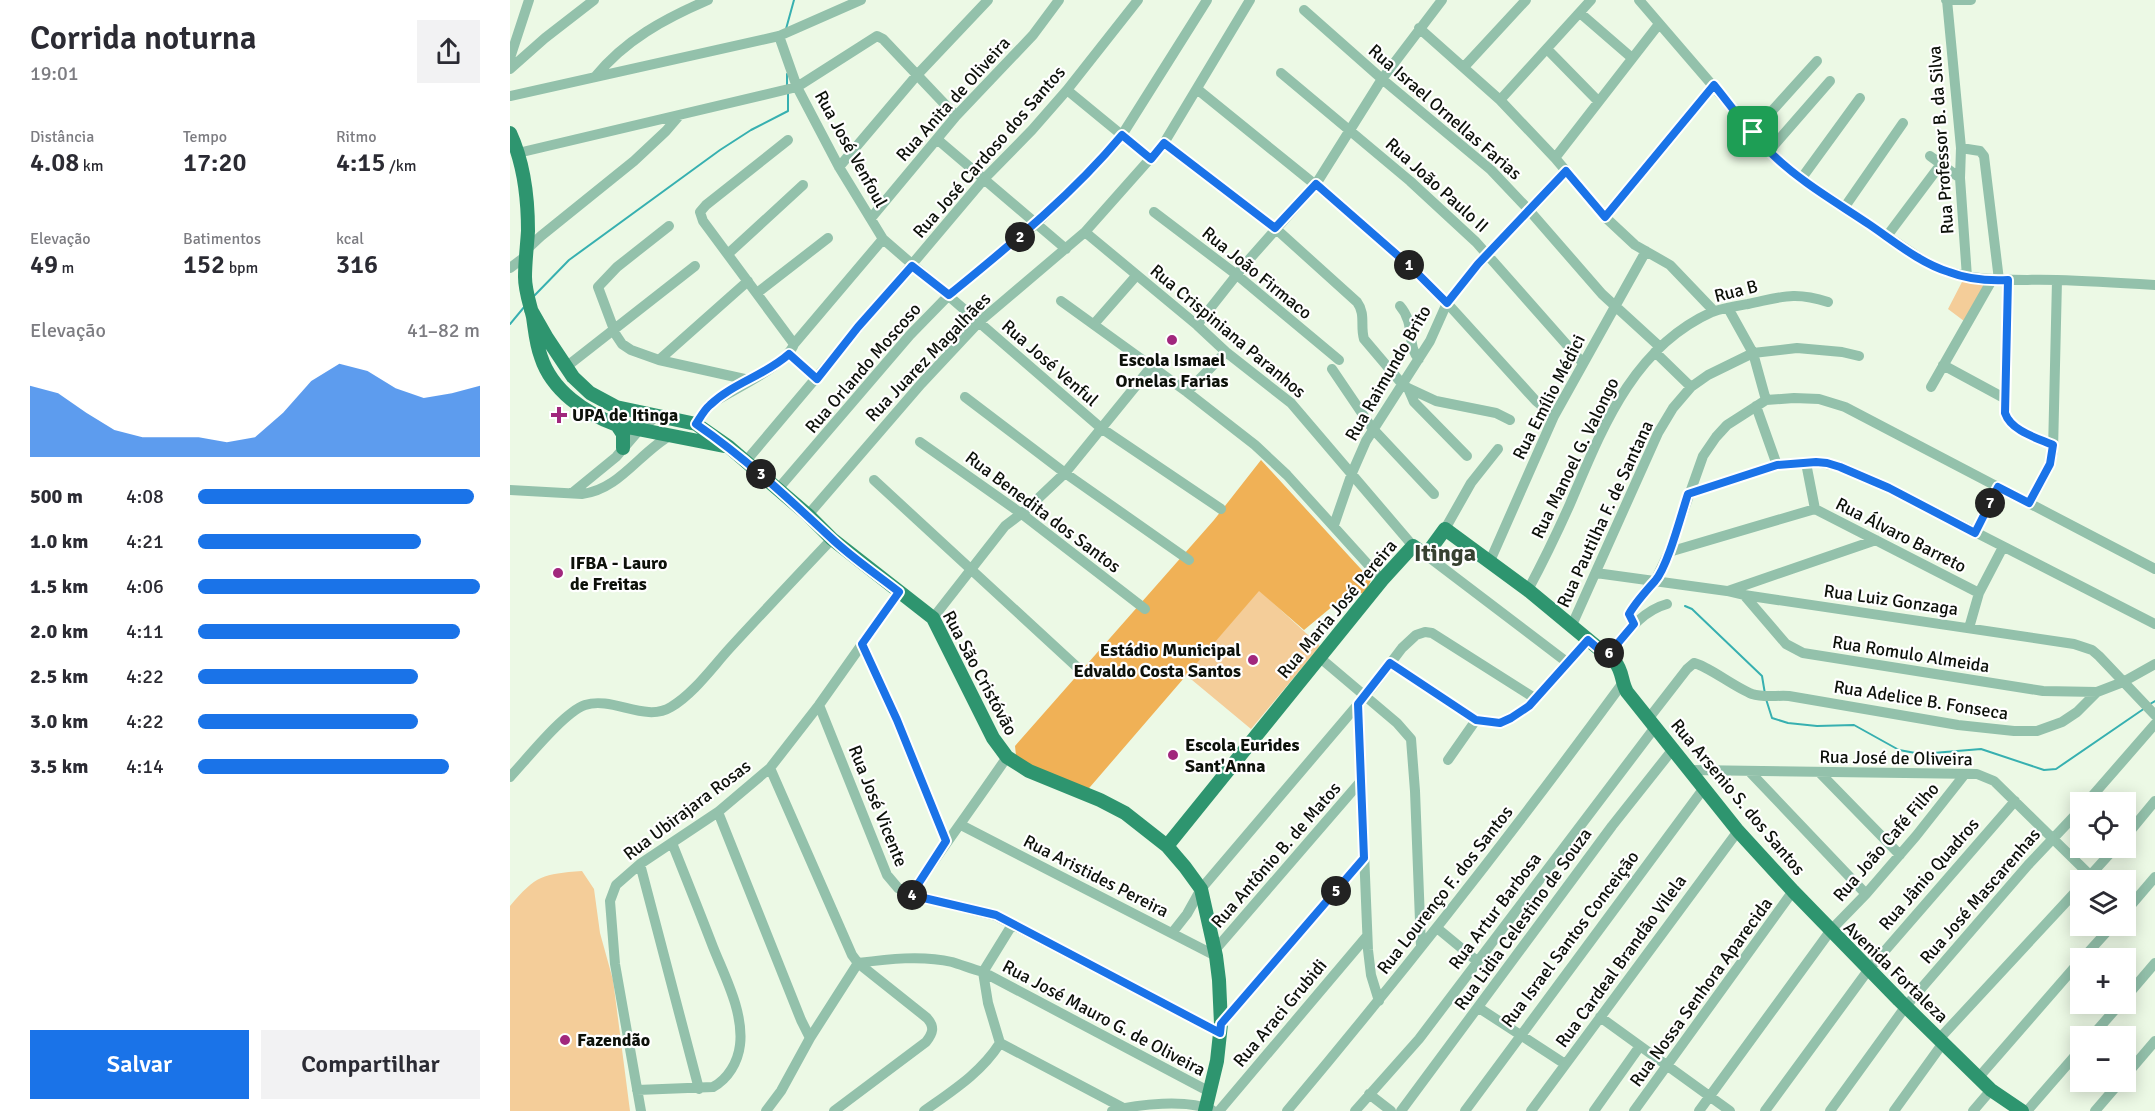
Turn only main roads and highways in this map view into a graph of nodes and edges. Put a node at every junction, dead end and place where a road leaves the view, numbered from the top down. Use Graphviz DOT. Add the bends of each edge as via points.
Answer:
graph roads {
  1 [pos="510,133"];
  2 [pos="542,339"];
  3 [pos="696,424"];
  4 [pos="617,425"];
  5 [pos="692,440"];
  6 [pos="729,447"];
  7 [pos="620,452"];
  8 [pos="1445,529"];
  9 [pos="1167,846"];
  10 [pos="1831,930"];
  11 [pos="1211,1110"];
  12 [pos="2025,1111"];
  1 -- 2 [label="main road, Rua São Cristóvão" via="526,195 525,284"];
  2 -- 3 [label="main road, Rua São Cristóvão" via="573,377 606,402"];
  2 -- 4 [label="main road, Rua São Cristóvão" via="544,365 557,386 585,409"];
  3 -- 5 [label="main road" via="699,432"];
  3 -- 6 [label="main road, Rua São Cristóvão"];
  4 -- 5 [label="main road, Rua São Cristóvão"];
  4 -- 7 [label="main road" via="622,434"];
  5 -- 6 [label="main road, Rua São Cristóvão"];
  6 -- 9 [label="main road, Rua São Cristóvão" via="832,539 933,618 993,738 1007,757 1029,771 1113,806"];
  8 -- 9 [label="main road, Rua Maria José Pereira" via="1426,555 1413,546 1382,580"];
  8 -- 10 [label="main road, Rua Arsenio S. dos Santos" via="1528,590 1618,665 1622,684 1738,831"];
  9 -- 11 [label="main road, Rua São Cristóvão" via="1202,889 1216,953 1220,1028"];
  10 -- 12 [label="main road, Avenida Fortaleza" via="1991,1090"];
}
